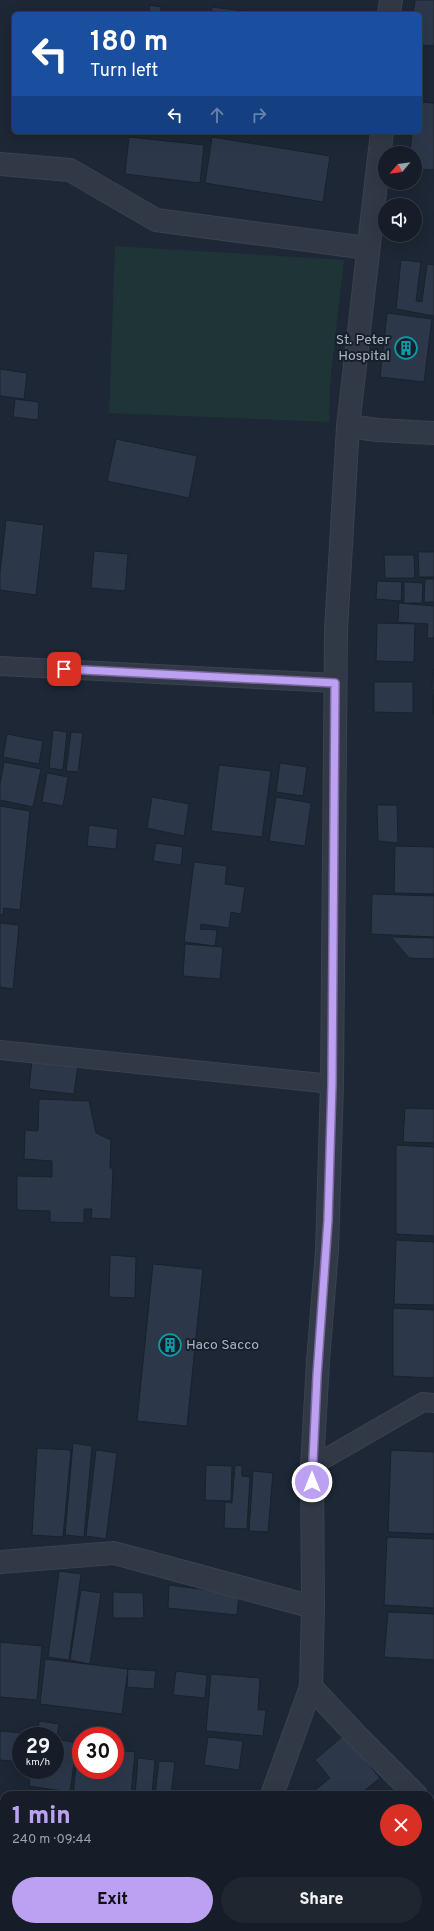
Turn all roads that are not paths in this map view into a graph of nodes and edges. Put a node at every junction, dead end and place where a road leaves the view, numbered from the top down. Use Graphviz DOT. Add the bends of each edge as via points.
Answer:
graph roads {
  1 [pos="391,0"];
  2 [pos="389,12"];
  3 [pos="382,134"];
  4 [pos="0,164"];
  5 [pos="367,248"];
  6 [pos="348,426"];
  7 [pos="434,433"];
  8 [pos="0,666"];
  9 [pos="335,683"];
  10 [pos="0,1050"];
  11 [pos="332,1084"];
  12 [pos="434,1403"];
  13 [pos="312,1466"];
  14 [pos="0,1562"];
  15 [pos="313,1607"];
  16 [pos="312,1687"];
  17 [pos="273,1791"];
  18 [pos="412,1791"];
  1 -- 2 [label="street"];
  3 -- 5 [label="street"];
  4 -- 5 [label="street" via="70,170 156,220"];
  5 -- 6 [label="street"];
  6 -- 7 [label="street"];
  6 -- 9 [label="street"];
  8 -- 9 [label="lane"];
  9 -- 11 [label="street"];
  10 -- 11 [label="lane"];
  11 -- 13 [label="street" via="327,1250"];
  12 -- 13 [label="lane" via="423,1402"];
  13 -- 15 [label="street"];
  14 -- 15 [label="street" via="114,1553"];
  15 -- 16 [label="street"];
  16 -- 17 [label="street"];
  16 -- 18 [label="street"];
}
